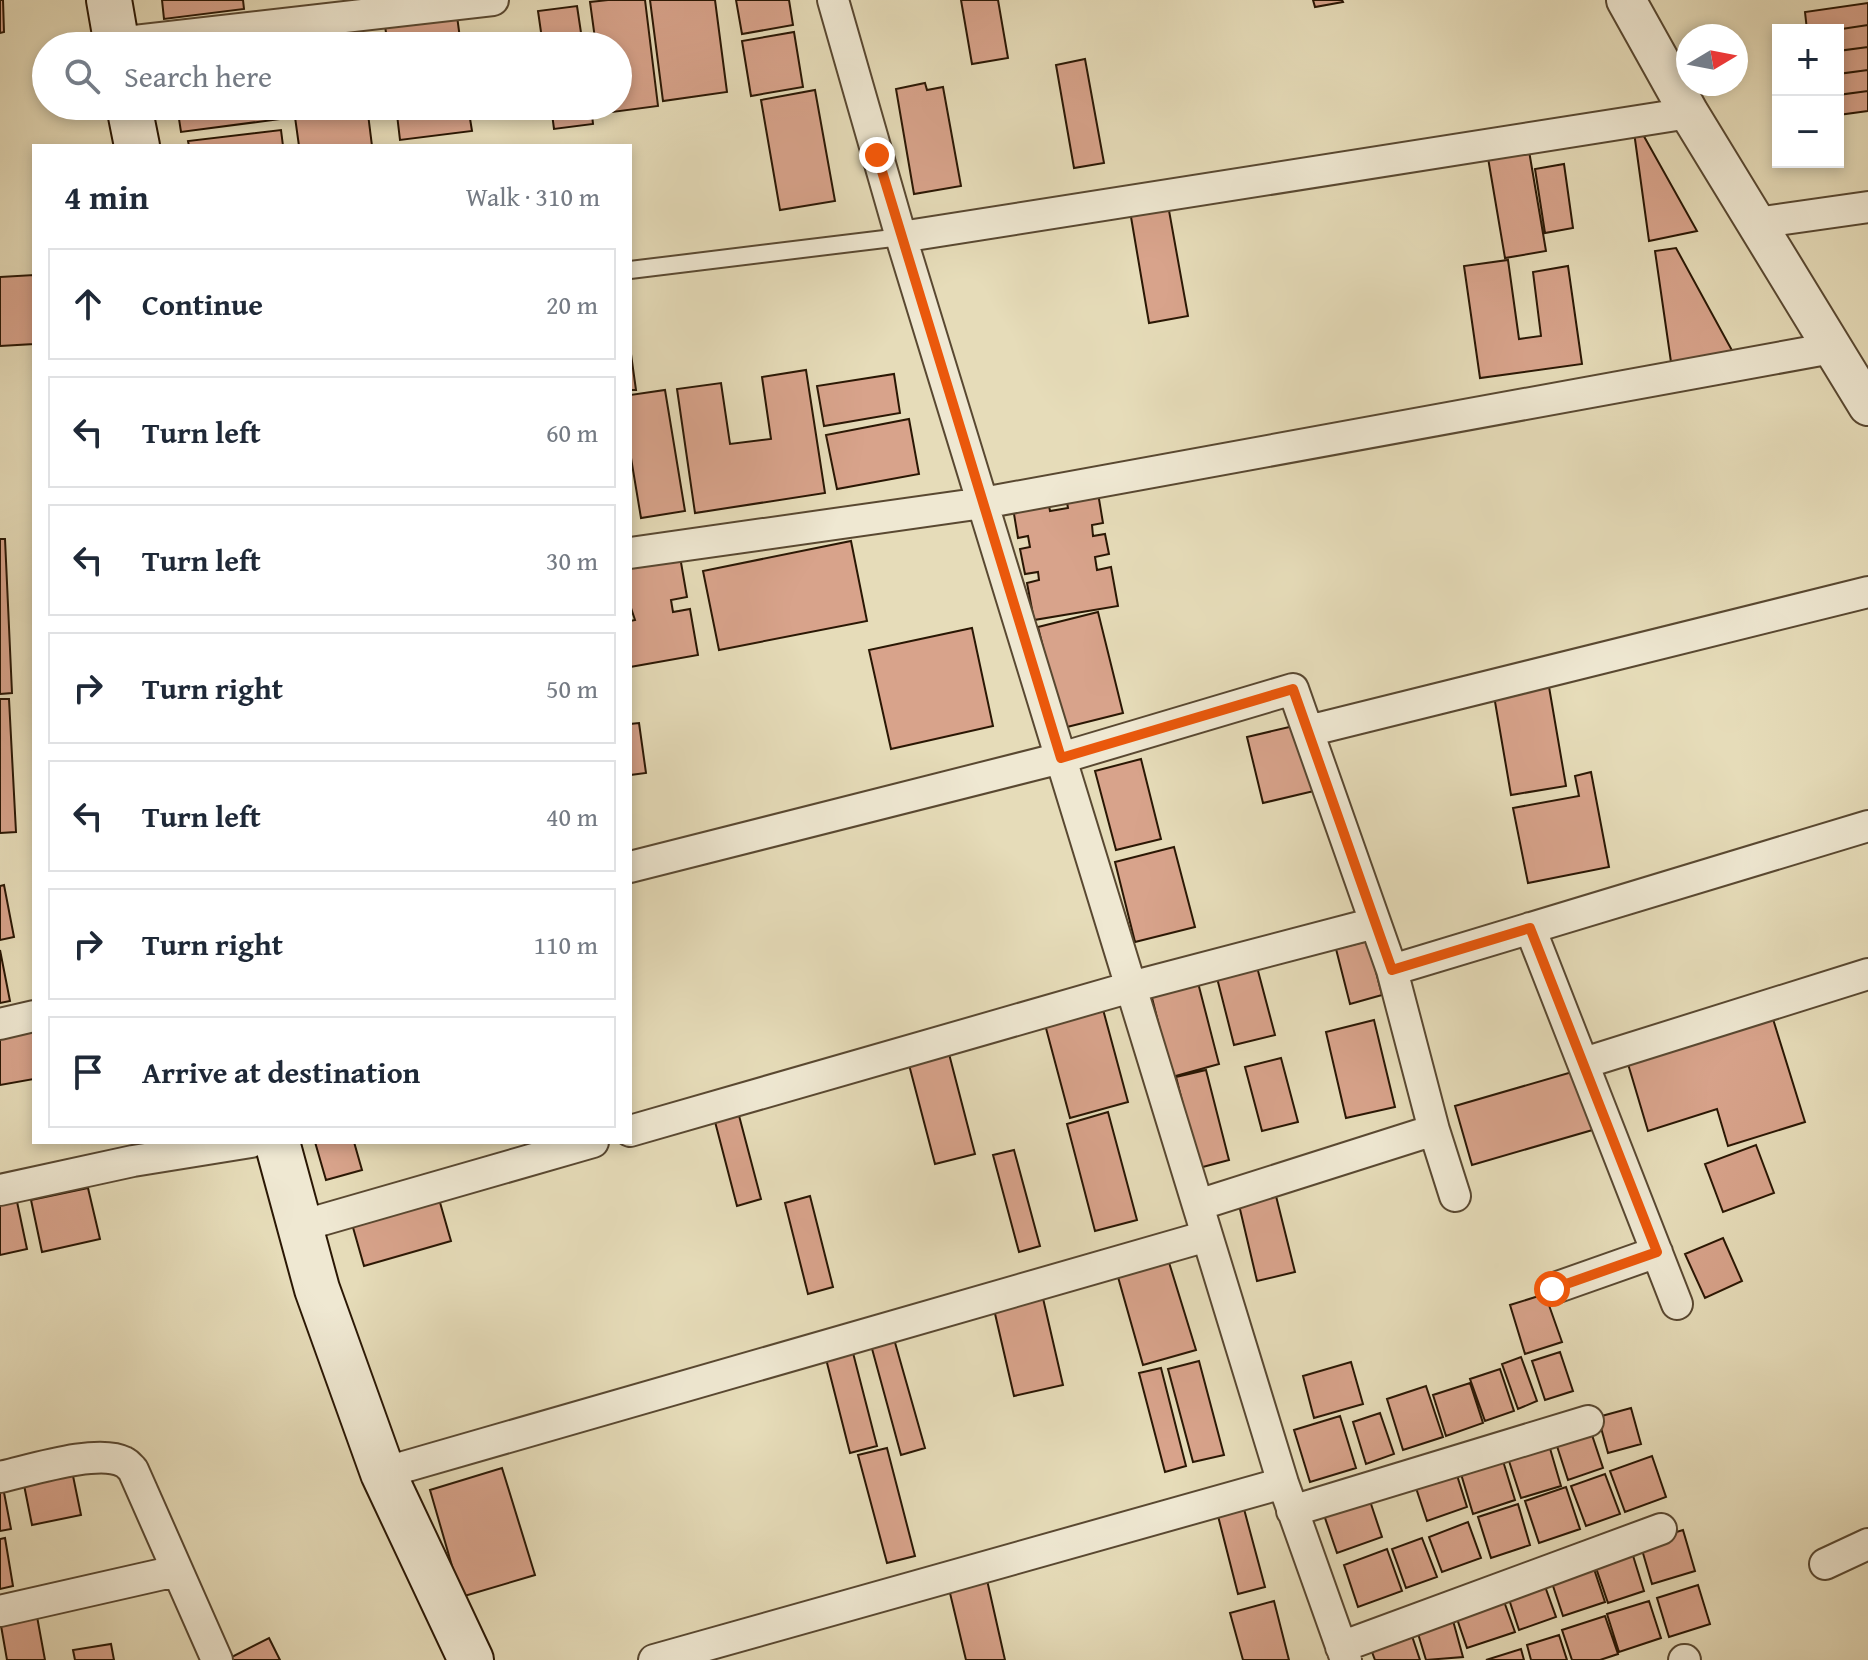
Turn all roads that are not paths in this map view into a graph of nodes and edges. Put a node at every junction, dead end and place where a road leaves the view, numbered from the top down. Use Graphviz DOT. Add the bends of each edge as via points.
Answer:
graph roads {
  1 [pos="109,0"];
  2 [pos="493,0"];
  3 [pos="833,0"];
  4 [pos="1626,0"];
  5 [pos="115,32"];
  6 [pos="220,32"];
  7 [pos="1689,113"];
  8 [pos="132,120"];
  9 [pos="137,144"];
  10 [pos="1868,207"];
  11 [pos="1756,223"];
  12 [pos="901,237"];
  13 [pos="632,270"];
  14 [pos="1832,348"];
  15 [pos="1868,406"];
  16 [pos="983,503"];
  17 [pos="632,553"];
  18 [pos="1868,592"];
  19 [pos="1308,731"];
  20 [pos="1061,758"];
  21 [pos="1868,826"];
  22 [pos="632,866"];
  23 [pos="1375,923"];
  24 [pos="1530,928"];
  25 [pos="1392,970"];
  26 [pos="1868,974"];
  27 [pos="1131,987"];
  28 [pos="32,1016"];
  29 [pos="0,1024"];
  30 [pos="1584,1063"];
  31 [pos="632,1130"];
  32 [pos="1434,1130"];
  33 [pos="239,1144"];
  34 [pos="278,1144"];
  35 [pos="586,1144"];
  36 [pos="0,1190"];
  37 [pos="1455,1196"];
  38 [pos="1198,1205"];
  39 [pos="301,1226"];
  40 [pos="1207,1236"];
  41 [pos="1657,1252"];
  42 [pos="1552,1289"];
  43 [pos="1677,1304"];
  44 [pos="1588,1421"];
  45 [pos="383,1473"];
  46 [pos="0,1477"];
  47 [pos="1288,1497"];
  48 [pos="1661,1529"];
  49 [pos="1868,1544"];
  50 [pos="1825,1564"];
  51 [pos="176,1571"];
  52 [pos="0,1611"];
  53 [pos="1343,1653"];
  54 [pos="217,1660"];
  55 [pos="471,1660"];
  56 [pos="654,1660"];
  1 -- 5 [label="main road"];
  2 -- 6 [label="street"];
  3 -- 12 [label="street"];
  4 -- 7 [label="street"];
  7 -- 11 [label="street"];
  7 -- 12 [label="street"];
  8 -- 9 [label="main road"];
  10 -- 11 [label="street"];
  11 -- 14 [label="street"];
  12 -- 13 [label="lane"];
  12 -- 16 [label="street"];
  14 -- 15 [label="street"];
  14 -- 16 [label="street"];
  16 -- 17 [label="street"];
  16 -- 20 [label="street"];
  18 -- 19 [label="street"];
  19 -- 20 [label="street" via="1293,689"];
  19 -- 23 [label="street"];
  20 -- 22 [label="street"];
  20 -- 27 [label="street"];
  21 -- 24 [label="street"];
  23 -- 25 [label="street"];
  23 -- 27 [label="street"];
  24 -- 25 [label="street"];
  24 -- 30 [label="street"];
  25 -- 32 [label="street"];
  26 -- 30 [label="street"];
  27 -- 31 [label="street"];
  27 -- 38 [label="street"];
  28 -- 29 [label="street"];
  30 -- 41 [label="street"];
  32 -- 37 [label="street"];
  32 -- 38 [label="street"];
  33 -- 36 [label="street"];
  34 -- 39 [label="main road"];
  35 -- 39 [label="street"];
  38 -- 40 [label="street"];
  39 -- 45 [label="main road" via="317,1289"];
  40 -- 45 [label="street"];
  40 -- 47 [label="street"];
  41 -- 42 [label="street"];
  41 -- 43 [label="street"];
  44 -- 47 [label="street"];
  45 -- 55 [label="main road"];
  46 -- 51 [label="street" via="88,1458 123,1461 133,1470"];
  47 -- 53 [label="street"];
  47 -- 56 [label="street"];
  48 -- 53 [label="street"];
  49 -- 50 [label="street"];
  51 -- 52 [label="street"];
  51 -- 54 [label="street"];
}
